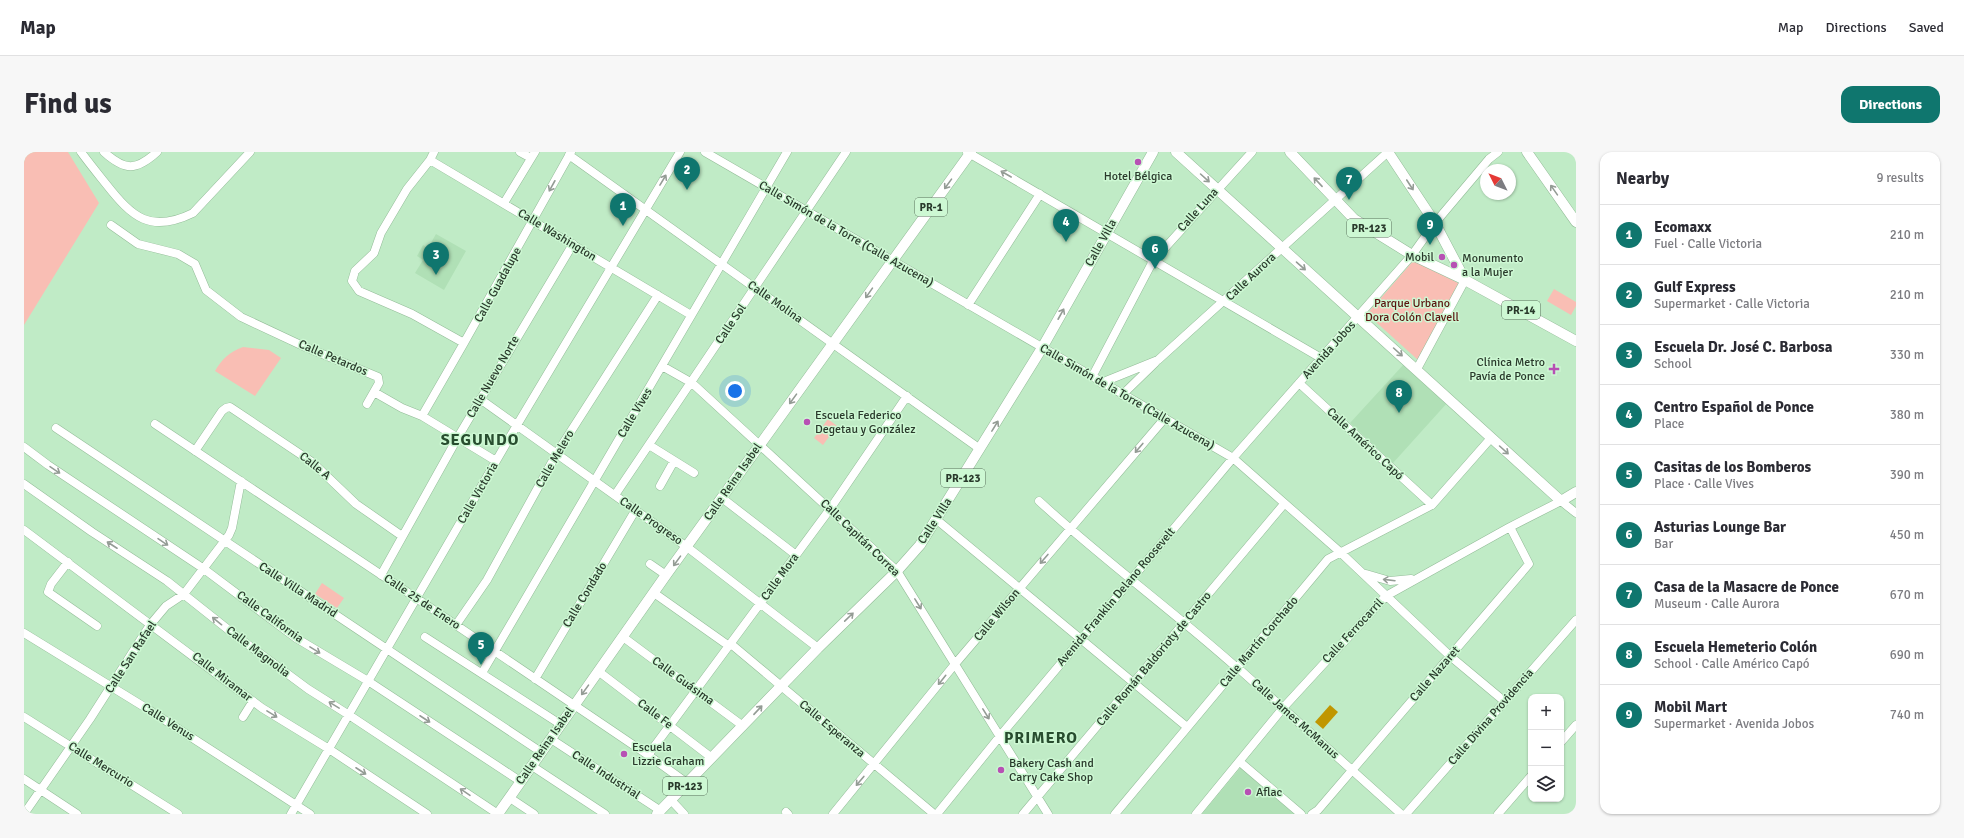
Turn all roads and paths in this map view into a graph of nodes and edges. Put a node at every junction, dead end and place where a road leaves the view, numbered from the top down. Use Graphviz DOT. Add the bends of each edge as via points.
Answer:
graph roads {
  1 [pos="82,152"];
  2 [pos="104,152"];
  3 [pos="157,152"];
  4 [pos="250,152"];
  5 [pos="520,152"];
  6 [pos="680,152"];
  7 [pos="706,152"];
  8 [pos="786,152"];
  9 [pos="846,152"];
  10 [pos="969,152"];
  11 [pos="1153,152"];
  12 [pos="1176,152"];
  13 [pos="1252,152"];
  14 [pos="1290,152"];
  15 [pos="1388,152"];
  16 [pos="1498,152"];
  17 [pos="1527,152"];
  18 [pos="570,154"];
  19 [pos="533,155"];
  20 [pos="432,156"];
  21 [pos="766,188"];
  22 [pos="1217,189"];
  23 [pos="1040,194"];
  24 [pos="1335,201"];
  25 [pos="504,203"];
  26 [pos="646,209"];
  27 [pos="807,212"];
  28 [pos="1575,218"];
  29 [pos="534,221"];
  30 [pos="1435,223"];
  31 [pos="111,225"];
  32 [pos="1106,234"];
  33 [pos="573,244"];
  34 [pos="1281,249"];
  35 [pos="1412,255"];
  36 [pos="892,261"];
  37 [pos="1152,261"];
  38 [pos="721,263"];
  39 [pos="611,266"];
  40 [pos="1466,280"];
  41 [pos="755,288"];
  42 [pos="658,295"];
  43 [pos="1224,301"];
  44 [pos="968,305"];
  45 [pos="691,315"];
  46 [pos="1358,316"];
  47 [pos="1576,341"];
  48 [pos="464,343"];
  49 [pos="834,343"];
  50 [pos="1042,348"];
  51 [pos="1321,358"];
  52 [pos="1158,360"];
  53 [pos="662,366"];
  54 [pos="1417,369"];
  55 [pos="1092,377"];
  56 [pos="1102,382"];
  57 [pos="692,383"];
  58 [pos="1299,383"];
  59 [pos="374,392"];
  60 [pos="1122,395"];
  61 [pos="907,396"];
  62 [pos="480,399"];
  63 [pos="367,404"];
  64 [pos="422,416"];
  65 [pos="1165,418"];
  66 [pos="155,424"];
  67 [pos="518,425"];
  68 [pos="56,428"];
  69 [pos="458,437"];
  70 [pos="1491,438"];
  71 [pos="760,444"];
  72 [pos="649,445"];
  73 [pos="24,447"];
  74 [pos="980,449"];
  75 [pos="196,451"];
  76 [pos="557,453"];
  77 [pos="1233,458"];
  78 [pos="496,461"];
  79 [pos="674,461"];
  80 [pos="694,473"];
  81 [pos="241,481"];
  82 [pos="594,481"];
  83 [pos="24,484"];
  84 [pos="660,486"];
  85 [pos="1576,492"];
  86 [pos="615,495"];
  87 [pos="722,498"];
  88 [pos="1039,501"];
  89 [pos="1561,501"];
  90 [pos="1284,504"];
  91 [pos="1432,505"];
  92 [pos="830,509"];
  93 [pos="635,511"];
  94 [pos="1576,513"];
  95 [pos="937,520"];
  96 [pos="1510,527"];
  97 [pos="1070,529"];
  98 [pos="24,530"];
  99 [pos="402,536"];
  100 [pos="224,541"];
  101 [pos="687,547"];
  102 [pos="1340,552"];
  103 [pos="796,555"];
  104 [pos="68,562"];
  105 [pos="650,564"];
  106 [pos="204,569"];
  107 [pos="897,571"];
  108 [pos="1363,573"];
  109 [pos="381,575"];
  110 [pos="666,575"];
  111 [pos="1416,578"];
  112 [pos="1132,579"];
  113 [pos="1020,588"];
  114 [pos="654,593"];
  115 [pos="184,594"];
  116 [pos="1386,596"];
  117 [pos="416,598"];
  118 [pos="761,603"];
  119 [pos="1576,620"];
  120 [pos="1185,622"];
  121 [pos="150,625"];
  122 [pos="456,625"];
  123 [pos="97,626"];
  124 [pos="24,633"];
  125 [pos="425,637"];
  126 [pos="623,637"];
  127 [pos="1081,638"];
  128 [pos="730,645"];
  129 [pos="387,648"];
  130 [pos="818,648"];
  131 [pos="496,652"];
  132 [pos="1450,656"];
  133 [pos="955,664"];
  134 [pos="1237,668"];
  135 [pos="598,671"];
  136 [pos="482,673"];
  137 [pos="535,679"];
  138 [pos="368,681"];
  139 [pos="1134,683"];
  140 [pos="780,686"];
  141 [pos="112,687"];
  142 [pos="696,690"];
  143 [pos="253,701"];
  144 [pos="1504,701"];
  145 [pos="574,705"];
  146 [pos="1283,708"];
  147 [pos="349,715"];
  148 [pos="24,717"];
  149 [pos="243,717"];
  150 [pos="560,724"];
  151 [pos="670,725"];
  152 [pos="1576,725"];
  153 [pos="743,726"];
  154 [pos="1187,727"];
  155 [pos="1000,736"];
  156 [pos="551,739"];
  157 [pos="1564,739"];
  158 [pos="71,746"];
  159 [pos="329,749"];
  160 [pos="541,752"];
  161 [pos="648,755"];
  162 [pos="712,758"];
  163 [pos="1240,762"];
  164 [pos="874,764"];
  165 [pos="532,766"];
  166 [pos="1352,770"];
  167 [pos="24,779"];
  168 [pos="1528,779"];
  169 [pos="520,781"];
  170 [pos="687,783"];
  171 [pos="42,791"];
  172 [pos="1037,797"];
  173 [pos="510,798"];
  174 [pos="671,800"];
  175 [pos="296,805"];
  176 [pos="659,812"];
  177 [pos="27,813"];
  178 [pos="77,814"];
  179 [pos="178,814"];
  180 [pos="291,814"];
  181 [pos="310,814"];
  182 [pos="427,814"];
  183 [pos="498,814"];
  184 [pos="534,814"];
  185 [pos="604,814"];
  186 [pos="684,814"];
  187 [pos="832,814"];
  188 [pos="936,814"];
  189 [pos="1023,814"];
  190 [pos="1048,814"];
  191 [pos="1115,814"];
  192 [pos="1196,814"];
  193 [pos="1301,814"];
  194 [pos="1312,814"];
  195 [pos="1402,814"];
  196 [pos="1406,814"];
  197 [pos="1498,814"];
  1 -- 4 [label="street" via="126,209 140,218 158,222 181,219 193,212"];
  2 -- 3 [label="street" via="119,164 130,167 146,162"];
  5 -- 19 [label="street"];
  26 -- 6 [label="street, Calle Victoria, one-way"];
  7 -- 21 [label="street, Calle Simón de la Torre (Calle Azucena)"];
  8 -- 21 [label="street, Calle Vives"];
  9 -- 27 [label="street, Calle Sol"];
  23 -- 10 [label="street, one-way"];
  10 -- 36 [label="main road, Calle Reina Isabel / PR-1, one-way"];
  11 -- 32 [label="main road, Calle Villa / PR-123"];
  12 -- 22 [label="main road, one-way"];
  13 -- 22 [label="street, Calle Luna"];
  24 -- 14 [label="main road, PR-123, one-way"];
  15 -- 24 [label="street, Calle Aurora"];
  15 -- 30 [label="main road, one-way"];
  16 -- 30 [label="street, Avenida Jobos" via="1489,159"];
  28 -- 17 [label="main road, one-way"];
  18 -- 26 [label="street, Calle Molina"];
  18 -- 29 [label="street, Calle Guadalupe, one-way"];
  19 -- 25 [label="street"];
  20 -- 25 [label="street, Calle Washington"];
  20 -- 48 [label="street" via="407,189 381,233 374,253 355,271 352,280 359,291 412,314"];
  21 -- 27 [label="street, Calle Simón de la Torre (Calle Azucena)"];
  21 -- 38 [label="street, Calle Vives"];
  22 -- 34 [label="main road"];
  22 -- 37 [label="street, Calle Luna"];
  23 -- 32 [label="street"];
  23 -- 44 [label="street"];
  24 -- 34 [label="street, Calle Aurora"];
  24 -- 35 [label="main road, PR-123" via="1354,218"];
  25 -- 29 [label="street, Calle Washington"];
  26 -- 38 [label="street, Calle Molina"];
  26 -- 39 [label="street, Calle Victoria"];
  27 -- 36 [label="street, Calle Simón de la Torre (Calle Azucena)"];
  27 -- 41 [label="street, Calle Sol"];
  29 -- 33 [label="street, Calle Washington"];
  29 -- 48 [label="street, Calle Guadalupe"];
  30 -- 35 [label="street, Avenida Jobos"];
  30 -- 40 [label="main road"];
  31 -- 59 [label="street, Calle Petardos" via="138,244 182,256 195,264 206,290 241,317 376,376 380,381"];
  32 -- 37 [label="street"];
  50 -- 32 [label="main road, Calle Villa / PR-123, one-way"];
  33 -- 39 [label="street, Calle Washington"];
  33 -- 62 [label="street, Calle Nuevo Norte"];
  34 -- 43 [label="street, Calle Aurora"];
  34 -- 46 [label="main road, one-way"];
  35 -- 40 [label="main road, PR-123"];
  35 -- 46 [label="street, Avenida Jobos"];
  36 -- 44 [label="street, Calle Simón de la Torre (Calle Azucena)"];
  36 -- 49 [label="main road, Calle Reina Isabel, one-way"];
  37 -- 43 [label="street"];
  37 -- 55 [label="street, Calle Luna"];
  38 -- 41 [label="street, Calle Molina"];
  38 -- 45 [label="street, Calle Vives"];
  39 -- 42 [label="street, Calle Washington"];
  39 -- 67 [label="street, Calle Victoria"];
  40 -- 47 [label="main road, PR-14"];
  40 -- 54 [label="street"];
  41 -- 49 [label="street, Calle Molina"];
  41 -- 57 [label="street, Calle Sol"];
  42 -- 45 [label="street, Calle Washington"];
  42 -- 76 [label="street, Calle Melero"];
  43 -- 51 [label="street"];
  43 -- 52 [label="street, Calle Aurora"];
  44 -- 50 [label="street, Calle Simón de la Torre (Calle Azucena)"];
  45 -- 53 [label="street, Calle Vives"];
  46 -- 51 [label="street, Avenida Jobos"];
  46 -- 54 [label="main road, one-way"];
  48 -- 64 [label="street, Calle Guadalupe"];
  49 -- 61 [label="street, Calle Molina"];
  49 -- 71 [label="main road, Calle Reina Isabel, one-way"];
  50 -- 55 [label="street, Calle Simón de la Torre (Calle Azucena)"];
  74 -- 50 [label="main road, Calle Villa / PR-123, one-way"];
  51 -- 58 [label="street, Avenida Jobos"];
  52 -- 56 [label="street, Calle Aurora"];
  52 -- 60 [label="street"];
  53 -- 57 [label="street, Calle Capitán Correa"];
  53 -- 82 [label="street, Calle Vives"];
  54 -- 70 [label="main road"];
  55 -- 56 [label="street, Calle Simón de la Torre (Calle Azucena)"];
  56 -- 60 [label="street, Calle Simón de la Torre (Calle Azucena)"];
  57 -- 71 [label="street, Calle Capitán Correa"];
  57 -- 72 [label="street, Calle Sol"];
  58 -- 77 [label="street, Avenida Franklin Delano Roosevelt"];
  58 -- 91 [label="street, Calle Américo Capó"];
  59 -- 63 [label="street"];
  59 -- 64 [label="street, Calle Petardos"];
  60 -- 65 [label="street, Calle Simón de la Torre (Calle Azucena)"];
  61 -- 74 [label="street, Calle Molina"];
  61 -- 92 [label="street, Calle Mora"];
  62 -- 67 [label="street, Calle Progreso"];
  62 -- 69 [label="street, Calle Nuevo Norte"];
  64 -- 69 [label="street, Calle Petardos"];
  65 -- 77 [label="street, Calle Simón de la Torre (Calle Azucena)"];
  65 -- 97 [label="street, Calle Wilson, one-way"];
  66 -- 75 [label="street, Calle 25 de Enero"];
  67 -- 76 [label="street, Calle Progreso"];
  67 -- 78 [label="street, Calle Victoria"];
  68 -- 100 [label="street, Calle Villa Madrid"];
  69 -- 78 [label="street, Calle Petardos"];
  69 -- 99 [label="street, Calle Nuevo Norte"];
  70 -- 89 [label="main road, one-way"];
  70 -- 91 [label="street"];
  71 -- 87 [label="main road, Calle Reina Isabel"];
  71 -- 92 [label="street, Calle Capitán Correa"];
  72 -- 79 [label="street"];
  72 -- 86 [label="street, Calle Sol"];
  73 -- 106 [label="street, Calle California, one-way"];
  74 -- 95 [label="main road, Calle Villa / PR-123"];
  75 -- 81 [label="street, Calle 25 de Enero"];
  75 -- 99 [label="street, Calle A" via="222,411 234,408 298,452 320,469 356,504"];
  76 -- 82 [label="street, Calle Progreso"];
  76 -- 122 [label="street, Calle Melero" via="487,580"];
  77 -- 90 [label="street, Calle Simón de la Torre (Calle Azucena)"];
  77 -- 112 [label="street, Avenida Franklin Delano Roosevelt"];
  78 -- 117 [label="street, Calle Victoria"];
  79 -- 80 [label="street"];
  79 -- 84 [label="street"];
  81 -- 100 [label="street, Calle San Rafael" via="232,528"];
  81 -- 109 [label="street, Calle 25 de Enero"];
  82 -- 86 [label="street, Calle Progreso"];
  82 -- 131 [label="street, Calle Vives"];
  115 -- 83 [label="street, Calle Magnolia, one-way"];
  85 -- 89 [label="main road, Calle Ferrocarril"];
  86 -- 93 [label="street, Calle Progreso"];
  87 -- 101 [label="main road, Calle Reina Isabel"];
  87 -- 103 [label="street"];
  88 -- 97 [label="street, Calle James McManus"];
  89 -- 94 [label="street"];
  89 -- 96 [label="street, Calle Ferrocarril"];
  90 -- 102 [label="street, Calle Simón de la Torre (Calle Azucena)"];
  90 -- 120 [label="street, Calle Román Baldorioty de Castro"];
  91 -- 102 [label="street, Calle Martín Corchado"];
  92 -- 103 [label="street, Calle Mora"];
  92 -- 107 [label="street, Calle Capitán Correa"];
  93 -- 101 [label="street, Calle Progreso"];
  93 -- 137 [label="street, Calle Condado"];
  95 -- 107 [label="main road, Calle Villa / PR-123" via="920,545"];
  95 -- 113 [label="street"];
  96 -- 111 [label="street, Calle Ferrocarril"];
  96 -- 132 [label="street, Calle Nazaret" via="1529,564"];
  97 -- 112 [label="street, Calle James McManus"];
  97 -- 113 [label="street, Calle Wilson, one-way"];
  98 -- 104 [label="street, Calle Miramar"];
  99 -- 109 [label="street, Calle Nuevo Norte"];
  100 -- 106 [label="street, Calle San Rafael"];
  100 -- 129 [label="street, Calle Villa Madrid"];
  101 -- 110 [label="main road, Calle Reina Isabel, one-way"];
  101 -- 118 [label="street, Calle Progreso"];
  102 -- 108 [label="street, Calle Simón de la Torre (Calle Azucena)"];
  102 -- 134 [label="street, Calle Martín Corchado" via="1328,559"];
  103 -- 118 [label="street, Calle Mora"];
  104 -- 121 [label="street, Calle Miramar"];
  104 -- 123 [label="street" via="54,579 48,592"];
  105 -- 110 [label="street"];
  106 -- 115 [label="street, Calle San Rafael"];
  106 -- 138 [label="street, Calle California, one-way" via="296,638"];
  130 -- 107 [label="main road, Calle Villa / PR-123, one-way"];
  107 -- 133 [label="street, Calle Capitán Correa, one-way"];
  111 -- 108 [label="street, one-way" via="1390,581"];
  108 -- 116 [label="street, Calle Simón de la Torre (Calle Azucena)"];
  109 -- 117 [label="street, Calle 25 de Enero"];
  110 -- 114 [label="main road, Calle Reina Isabel"];
  111 -- 116 [label="street, Calle Ferrocarril"];
  112 -- 120 [label="street, Calle James McManus"];
  112 -- 127 [label="street, Avenida Franklin Delano Roosevelt"];
  113 -- 127 [label="street"];
  113 -- 133 [label="street, Calle Wilson"];
  114 -- 126 [label="main road, Calle Reina Isabel"];
  114 -- 128 [label="street, Calle Esperanza"];
  115 -- 121 [label="street, Calle San Rafael" via="166,606"];
  147 -- 115 [label="street, Calle Magnolia, one-way" via="269,661"];
  116 -- 132 [label="street, Calle Simón de la Torre (Calle Azucena)"];
  116 -- 146 [label="street, Calle Ferrocarril"];
  117 -- 122 [label="street, Calle 25 de Enero"];
  117 -- 129 [label="street, Calle Victoria"];
  118 -- 128 [label="street, Calle Mora"];
  118 -- 130 [label="street, Calle Progreso"];
  119 -- 144 [label="street, Calle Divina Providencia"];
  120 -- 134 [label="street, Calle James McManus"];
  120 -- 139 [label="street, Calle Román Baldorioty de Castro"];
  121 -- 141 [label="street, Calle San Rafael"];
  121 -- 143 [label="street, Calle Miramar"];
  122 -- 131 [label="street, Calle 25 de Enero"];
  124 -- 141 [label="street, Calle Venus"];
  125 -- 136 [label="street"];
  126 -- 135 [label="main road, Calle Reina Isabel"];
  126 -- 142 [label="street, Calle Guásima"];
  127 -- 139 [label="street"];
  127 -- 155 [label="street, Avenida Franklin Delano Roosevelt"];
  128 -- 140 [label="street, Calle Esperanza"];
  128 -- 142 [label="street, Calle Mora"];
  129 -- 138 [label="street, Calle Victoria"];
  129 -- 160 [label="street, Calle Villa Madrid"];
  130 -- 140 [label="main road, Calle Villa / PR-123"];
  131 -- 136 [label="street, Calle Vives"];
  131 -- 137 [label="street, Calle 25 de Enero"];
  132 -- 144 [label="street, Calle Simón de la Torre (Calle Azucena)"];
  132 -- 166 [label="street, Calle Nazaret"];
  133 -- 155 [label="street, Calle Capitán Correa, one-way"];
  133 -- 164 [label="street, Calle Wilson, one-way"];
  134 -- 146 [label="street, Calle James McManus"];
  134 -- 154 [label="street, Calle Martín Corchado"];
  135 -- 145 [label="main road, Calle Reina Isabel, one-way"];
  135 -- 151 [label="street, Calle Fe"];
  136 -- 150 [label="street"];
  137 -- 145 [label="street, Calle 25 de Enero"];
  138 -- 147 [label="street, Calle Victoria"];
  138 -- 169 [label="street, Calle California, one-way"];
  139 -- 154 [label="street"];
  139 -- 172 [label="street, Calle Román Baldorioty de Castro"];
  153 -- 140 [label="main road, Calle Villa / PR-123, one-way"];
  140 -- 164 [label="street, Calle Esperanza"];
  141 -- 158 [label="street, Calle San Rafael"];
  141 -- 175 [label="street, Calle Venus"];
  142 -- 151 [label="street, Calle Mora"];
  142 -- 153 [label="street, Calle Guásima"];
  143 -- 149 [label="street"];
  143 -- 159 [label="street, Calle Miramar, one-way"];
  144 -- 196 [label="street, Calle Divina Providencia"];
  145 -- 150 [label="main road, Calle Reina Isabel"];
  145 -- 161 [label="street, Calle 25 de Enero"];
  146 -- 163 [label="street, Calle Ferrocarril"];
  146 -- 166 [label="street, Calle James McManus"];
  147 -- 159 [label="street, Calle Victoria"];
  183 -- 147 [label="street, Calle Magnolia, one-way"];
  148 -- 158 [label="street, Calle Mercurio"];
  150 -- 156 [label="main road, Calle Reina Isabel"];
  151 -- 161 [label="street, Calle Mora"];
  151 -- 162 [label="street, Calle Fe"];
  152 -- 157 [label="street"];
  153 -- 162 [label="main road, Calle Villa / PR-123"];
  154 -- 191 [label="street, Calle Martín Corchado"];
  155 -- 172 [label="street, Calle Capitán Correa"];
  155 -- 188 [label="street, Avenida Franklin Delano Roosevelt"];
  156 -- 160 [label="main road, Calle Reina Isabel"];
  156 -- 176 [label="street, Calle Industrial"];
  158 -- 171 [label="street, Calle San Rafael"];
  158 -- 179 [label="street, Calle Mercurio"];
  159 -- 175 [label="street, Calle Victoria"];
  159 -- 182 [label="street, Calle Miramar, one-way"];
  160 -- 165 [label="main road, Calle Reina Isabel"];
  161 -- 170 [label="street, Calle 25 de Enero"];
  162 -- 170 [label="main road, Calle Villa / PR-123"];
  163 -- 192 [label="street, Calle Ferrocarril"];
  163 -- 193 [label="street"];
  164 -- 187 [label="street, Calle Wilson, one-way"];
  164 -- 188 [label="street, Calle Esperanza"];
  165 -- 169 [label="main road, Calle Reina Isabel"];
  165 -- 185 [label="street"];
  166 -- 194 [label="street, Calle Nazaret"];
  166 -- 195 [label="street, Calle James McManus"];
  167 -- 171 [label="street"];
  168 -- 197 [label="street"];
  169 -- 173 [label="main road, Calle Reina Isabel"];
  170 -- 174 [label="main road, Calle Villa / PR-123"];
  171 -- 177 [label="street, Calle San Rafael"];
  171 -- 178 [label="street"];
  172 -- 189 [label="street, Calle Román Baldorioty de Castro"];
  172 -- 190 [label="street, Calle Capitán Correa"];
  173 -- 183 [label="main road, Calle Reina Isabel"];
  173 -- 184 [label="street"];
  174 -- 176 [label="main road, Calle Villa / PR-123"];
  174 -- 186 [label="street"];
  175 -- 180 [label="street, Calle Victoria"];
  175 -- 181 [label="street, Calle Venus"];
}
